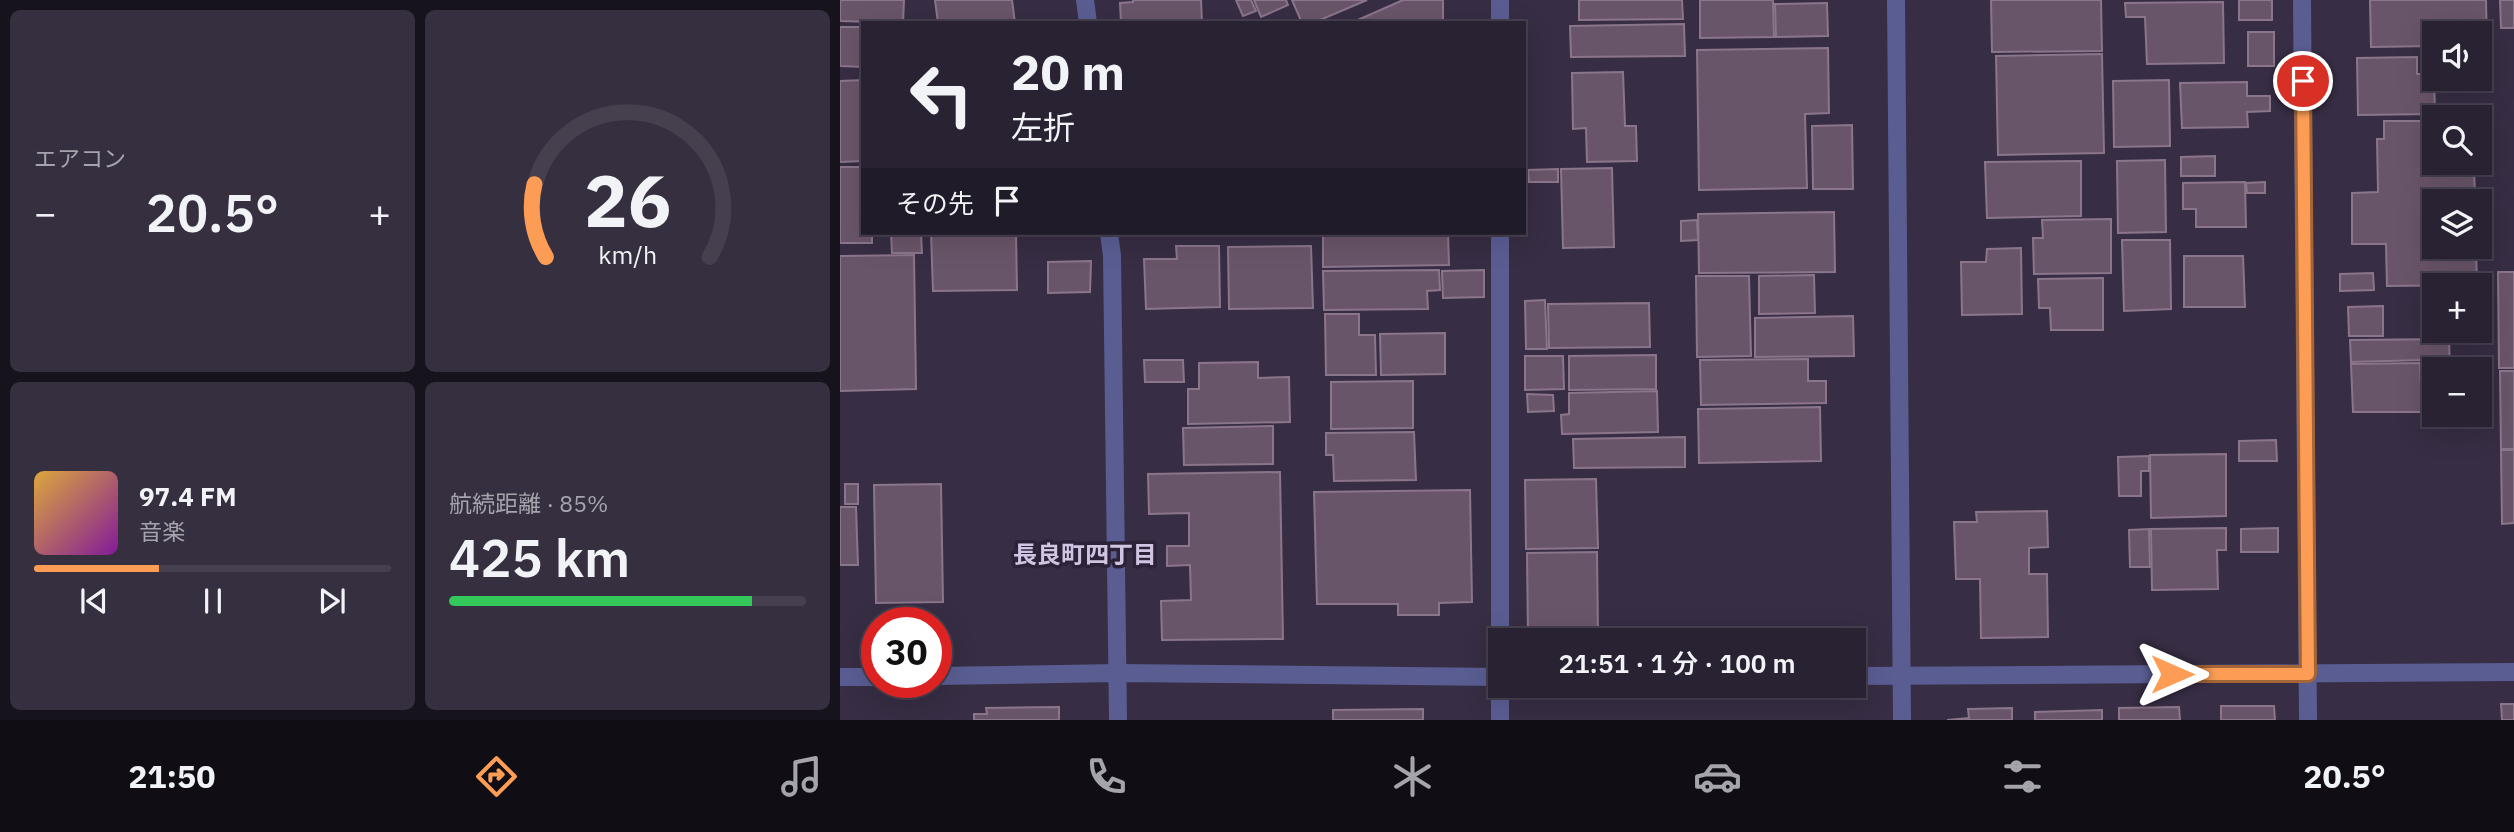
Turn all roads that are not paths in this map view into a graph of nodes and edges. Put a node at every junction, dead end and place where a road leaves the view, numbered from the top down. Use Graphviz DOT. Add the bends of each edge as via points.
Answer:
graph roads {
  1 [pos="1085,0"];
  2 [pos="1500,0"];
  3 [pos="1896,0"];
  4 [pos="2302,0"];
  5 [pos="1088,21"];
  6 [pos="1500,21"];
  7 [pos="1109,235"];
  8 [pos="1500,235"];
  9 [pos="1500,628"];
  10 [pos="2514,672"];
  11 [pos="1118,673"];
  12 [pos="2308,674"];
  13 [pos="952,676"];
  14 [pos="1866,676"];
  15 [pos="1902,676"];
  16 [pos="840,677"];
  17 [pos="861,677"];
  18 [pos="1488,677"];
  19 [pos="1500,698"];
  20 [pos="1118,720"];
  21 [pos="1500,720"];
  22 [pos="1902,720"];
  23 [pos="2308,720"];
  1 -- 5 [label="street"];
  2 -- 6 [label="street"];
  3 -- 15 [label="street"];
  4 -- 12 [label="street"];
  7 -- 11 [label="street"];
  8 -- 9 [label="street"];
  10 -- 12 [label="street"];
  11 -- 13 [label="street"];
  11 -- 18 [label="street"];
  11 -- 20 [label="street"];
  12 -- 15 [label="street"];
  12 -- 23 [label="street"];
  14 -- 15 [label="street"];
  15 -- 22 [label="street"];
  16 -- 17 [label="street"];
  19 -- 21 [label="street"];
}
